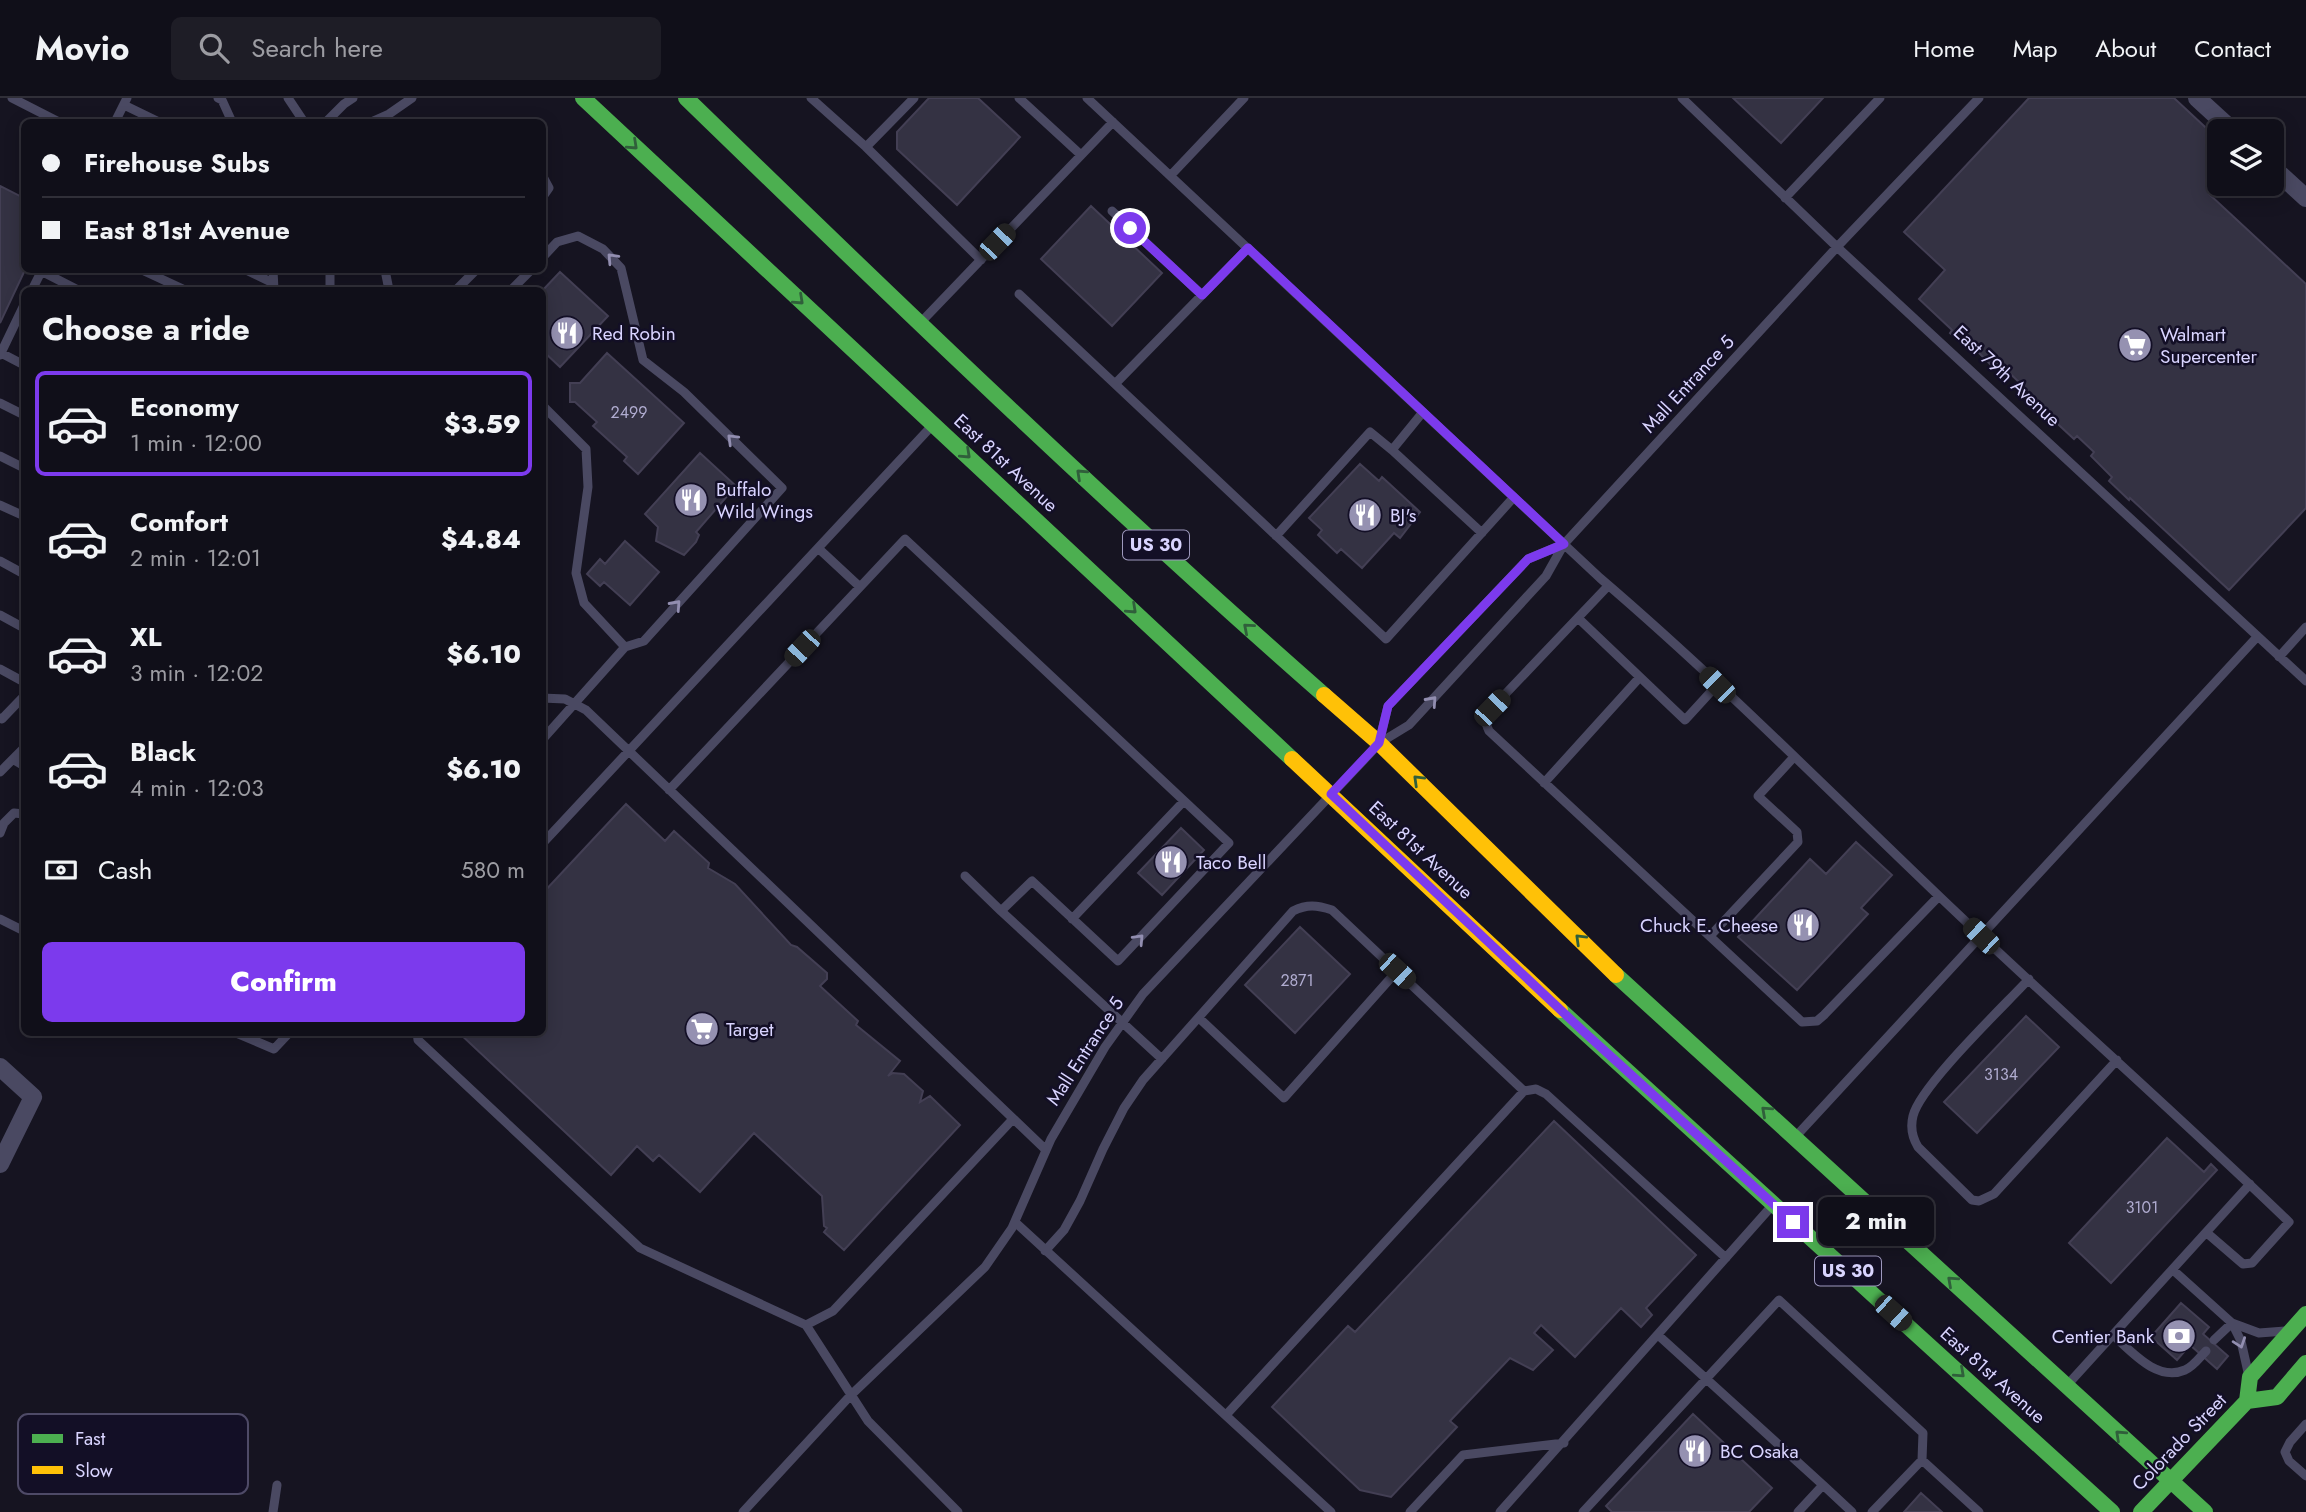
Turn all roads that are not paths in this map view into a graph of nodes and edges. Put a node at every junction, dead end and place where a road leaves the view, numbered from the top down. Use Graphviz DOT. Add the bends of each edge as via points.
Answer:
graph roads {
  1 [pos="12,98"];
  2 [pos="288,98"];
  3 [pos="353,98"];
  4 [pos="412,98"];
  5 [pos="583,98"];
  6 [pos="687,98"];
  7 [pos="811,98"];
  8 [pos="914,98"];
  9 [pos="1019,98"];
  10 [pos="1087,98"];
  11 [pos="1244,98"];
  12 [pos="1682,98"];
  13 [pos="1880,98"];
  14 [pos="1979,98"];
  15 [pos="2197,98"];
  16 [pos="220,99"];
  17 [pos="126,101"];
  18 [pos="53,119"];
  19 [pos="116,119"];
  20 [pos="154,119"];
  21 [pos="230,119"];
  22 [pos="302,119"];
  23 [pos="329,119"];
  24 [pos="378,119"];
  25 [pos="2220,119"];
  26 [pos="1113,122"];
  27 [pos="866,147"];
  28 [pos="1081,155"];
  29 [pos="1171,175"];
  30 [pos="2284,178"];
  31 [pos="1785,198"];
  32 [pos="2306,198"];
  33 [pos="1112,211"];
  34 [pos="1838,247"];
  35 [pos="1248,248"];
  36 [pos="546,254"];
  37 [pos="981,260"];
  38 [pos="47,273"];
  39 [pos="148,273"];
  40 [pos="251,273"];
  41 [pos="473,273"];
  42 [pos="528,273"];
  43 [pos="72,287"];
  44 [pos="179,287"];
  45 [pos="273,287"];
  46 [pos="459,287"];
  47 [pos="514,287"];
  48 [pos="1019,294"];
  49 [pos="1202,295"];
  50 [pos="21,315"];
  51 [pos="920,323"];
  52 [pos="1,354"];
  53 [pos="21,364"];
  54 [pos="1115,384"];
  55 [pos="0,402"];
  56 [pos="546,409"];
  57 [pos="1423,412"];
  58 [pos="21,413"];
  59 [pos="933,424"];
  60 [pos="1392,450"];
  61 [pos="0,456"];
  62 [pos="21,466"];
  63 [pos="1514,497"];
  64 [pos="0,505"];
  65 [pos="21,515"];
  66 [pos="1482,533"];
  67 [pos="1276,536"];
  68 [pos="1564,544"];
  69 [pos="818,548"];
  70 [pos="0,561"];
  71 [pos="21,572"];
  72 [pos="1608,586"];
  73 [pos="860,587"];
  74 [pos="0,615"];
  75 [pos="1578,618"];
  76 [pos="21,626"];
  77 [pos="2306,627"];
  78 [pos="2257,636"];
  79 [pos="625,647"];
  80 [pos="2279,657"];
  81 [pos="0,669"];
  82 [pos="1640,677"];
  83 [pos="21,680"];
  84 [pos="2306,681"];
  85 [pos="1717,685"];
  86 [pos="546,698"];
  87 [pos="21,699"];
  88 [pos="575,705"];
  89 [pos="0,718"];
  90 [pos="546,736"];
  91 [pos="1379,743"];
  92 [pos="21,752"];
  93 [pos="628,752"];
  94 [pos="1793,758"];
  95 [pos="14,760"];
  96 [pos="21,764"];
  97 [pos="0,772"];
  98 [pos="1544,783"];
  99 [pos="669,790"];
  100 [pos="1331,794"];
  101 [pos="1184,800"];
  102 [pos="21,814"];
  103 [pos="0,834"];
  104 [pos="546,840"];
  105 [pos="965,876"];
  106 [pos="1939,896"];
  107 [pos="1001,911"];
  108 [pos="0,919"];
  109 [pos="1072,919"];
  110 [pos="21,926"];
  111 [pos="1710,936"];
  112 [pos="1981,936"];
  113 [pos="1397,971"];
  114 [pos="2029,979"];
  115 [pos="1199,1018"];
  116 [pos="1122,1022"];
  117 [pos="243,1036"];
  118 [pos="286,1036"];
  119 [pos="418,1036"];
  120 [pos="1162,1059"];
  121 [pos="2117,1060"];
  122 [pos="0,1067"];
  123 [pos="1524,1091"];
  124 [pos="1013,1119"];
  125 [pos="1795,1138"];
  126 [pos="1046,1150"];
  127 [pos="0,1164"];
  128 [pos="2250,1184"];
  129 [pos="1773,1204"];
  130 [pos="1015,1222"];
  131 [pos="2207,1233"];
  132 [pos="1045,1251"];
  133 [pos="1726,1258"];
  134 [pos="2173,1269"];
  135 [pos="2306,1314"];
  136 [pos="2232,1322"];
  137 [pos="806,1325"];
  138 [pos="2291,1331"];
  139 [pos="1658,1335"];
  140 [pos="2113,1335"];
  141 [pos="2214,1340"];
  142 [pos="2206,1351"];
  143 [pos="2306,1363"];
  144 [pos="2250,1377"];
  145 [pos="1706,1379"];
  146 [pos="2067,1385"];
  147 [pos="850,1396"];
  148 [pos="2247,1401"];
  149 [pos="1226,1415"];
  150 [pos="2306,1424"];
  151 [pos="1564,1443"];
  152 [pos="1923,1460"];
  153 [pos="2306,1476"];
  154 [pos="2170,1481"];
  155 [pos="277,1485"];
  156 [pos="1823,1485"];
  157 [pos="273,1512"];
  158 [pos="743,1512"];
  159 [pos="958,1512"];
  160 [pos="1331,1512"];
  161 [pos="1410,1512"];
  162 [pos="1500,1512"];
  163 [pos="1583,1512"];
  164 [pos="1798,1512"];
  165 [pos="1852,1512"];
  166 [pos="1872,1512"];
  167 [pos="1979,1512"];
  168 [pos="2112,1512"];
  169 [pos="2141,1512"];
  170 [pos="2204,1512"];
  1 -- 18 [label="lane"];
  2 -- 22 [label="lane"];
  3 -- 23 [label="lane"];
  4 -- 24 [label="lane"];
  5 -- 59 [label="main road, East 81st Avenue / US 30, one-way"];
  6 -- 51 [label="main road, US 30"];
  7 -- 27 [label="lane"];
  8 -- 27 [label="lane"];
  9 -- 28 [label="lane"];
  10 -- 26 [label="lane"];
  11 -- 29 [label="lane"];
  12 -- 31 [label="lane, East 79th Avenue"];
  13 -- 31 [label="lane"];
  14 -- 34 [label="lane, Mall Entrance 5"];
  15 -- 25 [label="street"];
  16 -- 21 [label="lane"];
  17 -- 19 [label="lane"];
  17 -- 20 [label="lane"];
  26 -- 28 [label="lane"];
  26 -- 29 [label="lane"];
  27 -- 37 [label="lane"];
  28 -- 37 [label="lane"];
  29 -- 35 [label="lane"];
  30 -- 32 [label="street"];
  31 -- 34 [label="lane, East 79th Avenue"];
  33 -- 49 [label="lane"];
  34 -- 68 [label="lane, Mall Entrance 5"];
  34 -- 78 [label="lane, East 79th Avenue"];
  35 -- 49 [label="lane"];
  35 -- 57 [label="lane"];
  79 -- 36 [label="lane, one-way" via="644,641 782,488 684,391 643,360 621,268 603,248 578,236 557,243"];
  37 -- 51 [label="lane"];
  38 -- 43 [label="lane"];
  39 -- 44 [label="lane"];
  40 -- 45 [label="lane"];
  41 -- 46 [label="lane"];
  42 -- 47 [label="lane"];
  48 -- 54 [label="lane"];
  49 -- 54 [label="lane"];
  50 -- 52 [label="lane"];
  91 -- 51 [label="main road, US 30, one-way" via="1201,587"];
  52 -- 53 [label="lane"];
  54 -- 67 [label="lane"];
  55 -- 58 [label="lane"];
  56 -- 79 [label="lane" via="586,449 589,487 576,573 584,603"];
  57 -- 60 [label="lane"];
  57 -- 63 [label="lane"];
  59 -- 69 [label="lane"];
  59 -- 100 [label="main road, East 81st Avenue / US 30, one-way"];
  60 -- 66 [label="lane"];
  60 -- 67 [label="lane" via="1370,432"];
  61 -- 62 [label="lane"];
  63 -- 66 [label="lane"];
  63 -- 68 [label="lane"];
  64 -- 65 [label="lane"];
  66 -- 67 [label="lane" via="1386,639"];
  68 -- 72 [label="lane"];
  91 -- 68 [label="lane, Mall Entrance 5, one-way" via="1409,725 1546,576"];
  68 -- 91 [label="lane, Mall Entrance 5" via="1528,559 1388,706"];
  69 -- 73 [label="lane"];
  69 -- 93 [label="lane"];
  70 -- 71 [label="lane"];
  72 -- 75 [label="lane"];
  72 -- 85 [label="lane"];
  73 -- 99 [label="lane"];
  73 -- 101 [label="lane" via="905,539"];
  74 -- 76 [label="lane"];
  75 -- 82 [label="lane"];
  75 -- 98 [label="lane" via="1486,715 1489,731"];
  77 -- 80 [label="lane"];
  78 -- 80 [label="lane, East 79th Avenue"];
  78 -- 112 [label="lane"];
  79 -- 88 [label="lane"];
  80 -- 84 [label="lane, East 79th Avenue"];
  81 -- 83 [label="lane"];
  82 -- 85 [label="lane" via="1685,720"];
  82 -- 98 [label="lane"];
  85 -- 94 [label="lane"];
  86 -- 88 [label="lane" via="565,699"];
  87 -- 89 [label="lane"];
  88 -- 90 [label="lane"];
  88 -- 93 [label="lane" via="586,710"];
  91 -- 100 [label="lane, Mall Entrance 5"];
  125 -- 91 [label="main road, US 30, one-way" via="1629,987"];
  92 -- 95 [label="lane"];
  93 -- 99 [label="lane"];
  93 -- 104 [label="lane"];
  94 -- 106 [label="lane"];
  94 -- 111 [label="lane" via="1758,796 1797,832 1798,842"];
  95 -- 96 [label="lane"];
  95 -- 97 [label="lane"];
  98 -- 111 [label="lane"];
  99 -- 124 [label="lane"];
  100 -- 116 [label="lane, Mall Entrance 5"];
  100 -- 129 [label="main road, East 81st Avenue / US 30"];
  101 -- 109 [label="lane"];
  109 -- 101 [label="lane, one-way" via="1118,961 1229,843"];
  102 -- 103 [label="lane" via="14,813"];
  105 -- 107 [label="lane"];
  106 -- 111 [label="lane" via="1824,1015 1809,1023 1802,1022"];
  106 -- 112 [label="lane"];
  107 -- 109 [label="lane" via="1032,881"];
  107 -- 116 [label="lane"];
  108 -- 110 [label="lane"];
  112 -- 114 [label="lane"];
  112 -- 125 [label="lane"];
  113 -- 115 [label="lane" via="1332,910 1306,905 1293,911"];
  113 -- 115 [label="lane" via="1283,1098"];
  113 -- 123 [label="lane"];
  114 -- 121 [label="lane"];
  114 -- 121 [label="lane" via="1925,1091 1913,1115 1912,1136 1918,1147 1972,1200 1994,1194"];
  115 -- 120 [label="lane"];
  116 -- 120 [label="lane"];
  116 -- 126 [label="lane, Mall Entrance 5"];
  117 -- 118 [label="lane" via="274,1049"];
  119 -- 137 [label="lane" via="640,1248"];
  120 -- 132 [label="lane" via="1124,1108 1064,1230"];
  121 -- 128 [label="lane"];
  122 -- 127 [label="street" via="33,1097"];
  123 -- 133 [label="lane" via="1536,1089 1546,1094"];
  123 -- 149 [label="lane"];
  124 -- 126 [label="lane"];
  124 -- 137 [label="lane" via="833,1311"];
  146 -- 125 [label="main road, US 30, one-way"];
  126 -- 130 [label="lane, Mall Entrance 5"];
  128 -- 131 [label="lane"];
  128 -- 131 [label="lane" via="2289,1222 2252,1263 2243,1264"];
  129 -- 133 [label="lane"];
  129 -- 168 [label="main road, East 81st Avenue / US 30, one-way"];
  130 -- 132 [label="lane"];
  130 -- 147 [label="lane, Mall Entrance 5" via="985,1267"];
  131 -- 134 [label="lane"];
  132 -- 149 [label="lane"];
  133 -- 139 [label="lane"];
  134 -- 136 [label="lane"];
  134 -- 140 [label="lane"];
  135 -- 138 [label="main road"];
  136 -- 138 [label="lane" via="2259,1334"];
  136 -- 141 [label="lane"];
  136 -- 144 [label="lane, one-way"];
  137 -- 147 [label="lane"];
  138 -- 144 [label="main road"];
  139 -- 145 [label="lane"];
  139 -- 151 [label="lane"];
  140 -- 142 [label="lane" via="2148,1366 2169,1374 2187,1370"];
  140 -- 146 [label="lane"];
  143 -- 148 [label="main road, Colorado Street" via="2277,1397"];
  144 -- 148 [label="main road, Colorado Street"];
  145 -- 152 [label="lane" via="1779,1300 1923,1433"];
  145 -- 156 [label="lane"];
  145 -- 163 [label="lane"];
  154 -- 146 [label="main road, US 30, one-way"];
  147 -- 158 [label="lane, Mall Entrance 5"];
  147 -- 159 [label="lane" via="868,1421"];
  148 -- 154 [label="main road, Colorado Street"];
  149 -- 160 [label="lane"];
  150 -- 153 [label="lane" via="2285,1452"];
  151 -- 161 [label="lane" via="1463,1455"];
  151 -- 162 [label="lane"];
  152 -- 166 [label="lane"];
  152 -- 167 [label="lane"];
  154 -- 169 [label="main road, Colorado Street"];
  154 -- 170 [label="main road, US 30"];
  155 -- 157 [label="lane"];
  156 -- 164 [label="lane"];
  156 -- 165 [label="lane"];
}
